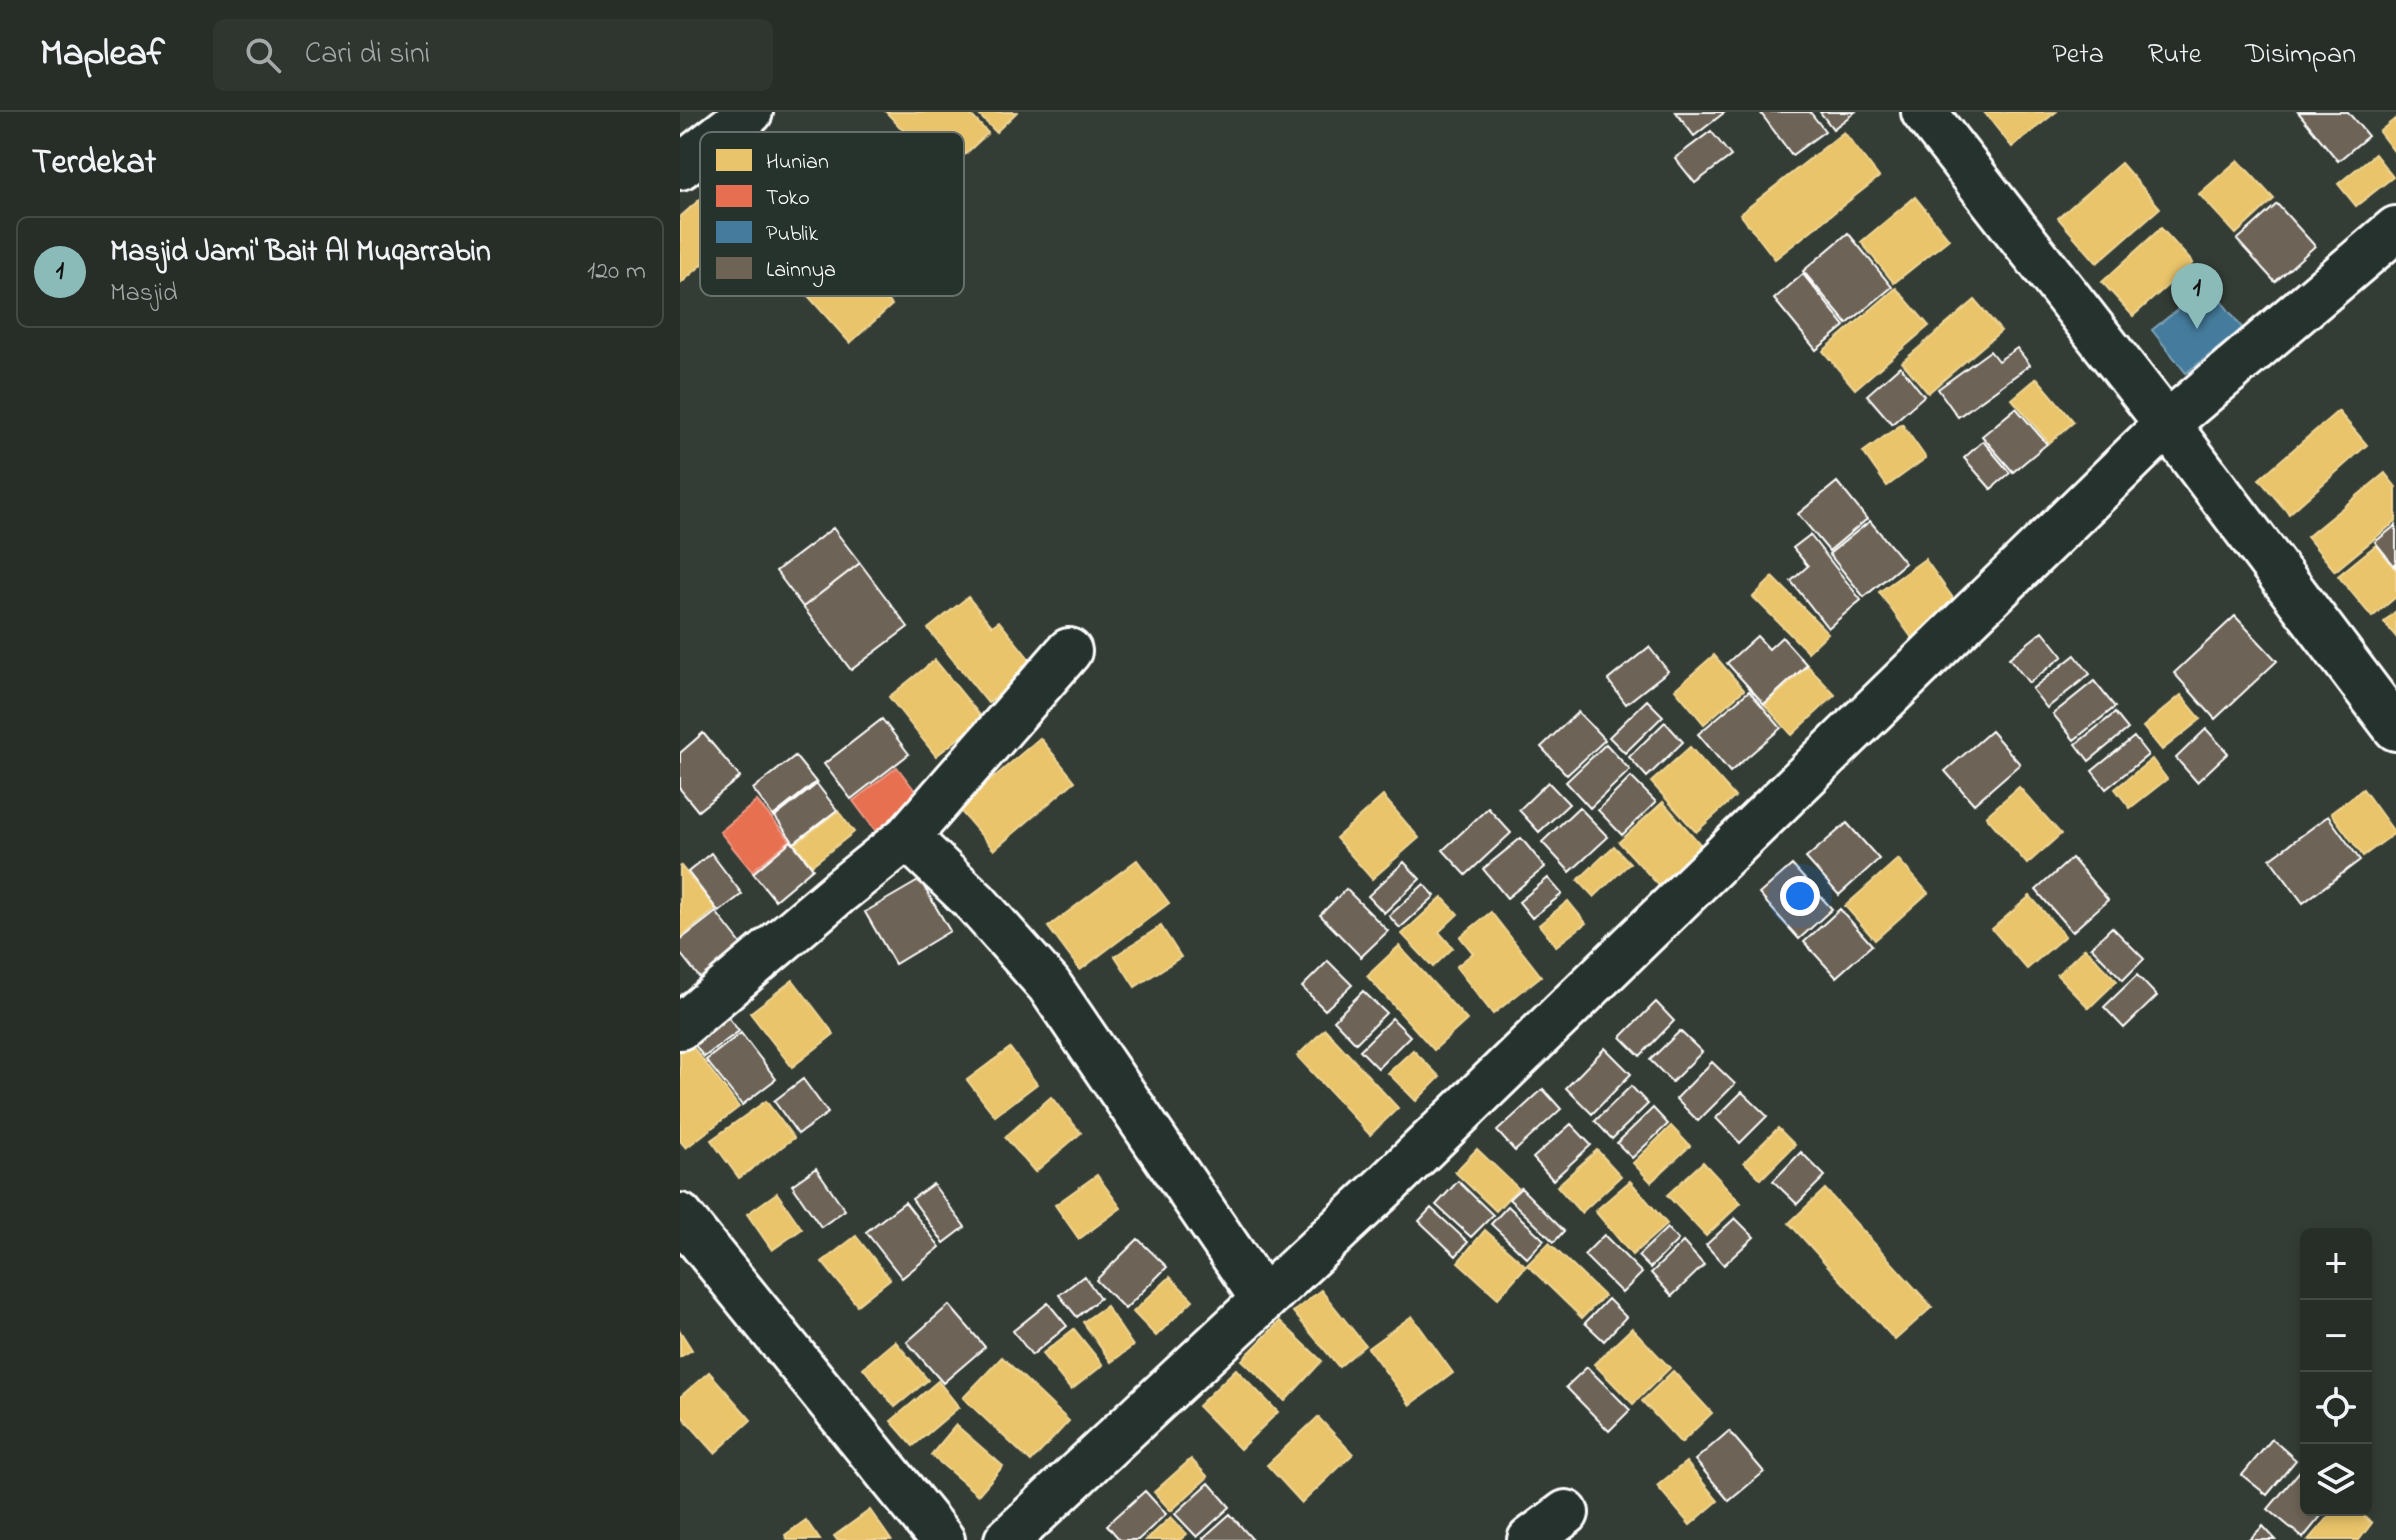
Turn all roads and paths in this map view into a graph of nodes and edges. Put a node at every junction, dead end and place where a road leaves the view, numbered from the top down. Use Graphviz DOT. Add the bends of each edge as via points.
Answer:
graph roads {
  1 [pos="750,112"];
  2 [pos="1924,112"];
  3 [pos="725,132"];
  4 [pos="700,151"];
  5 [pos="680,167"];
  6 [pos="2396,229"];
  7 [pos="2167,424"];
  8 [pos="1069,651"];
  9 [pos="2396,728"];
  10 [pos="907,837"];
  11 [pos="680,1027"];
  12 [pos="680,1216"];
  13 [pos="1263,1299"];
  14 [pos="1566,1513"];
  15 [pos="942,1540"];
  16 [pos="1007,1540"];
  17 [pos="1530,1540"];
  1 -- 3 [label="street"];
  2 -- 7 [label="street"];
  4 -- 5 [label="street"];
  6 -- 7 [label="street"];
  7 -- 9 [label="street"];
  7 -- 13 [label="street"];
  8 -- 10 [label="street"];
  10 -- 11 [label="street"];
  10 -- 13 [label="street" via="976,903 1049,985"];
  12 -- 15 [label="street"];
  13 -- 16 [label="street"];
  14 -- 17 [label="street"];
}
